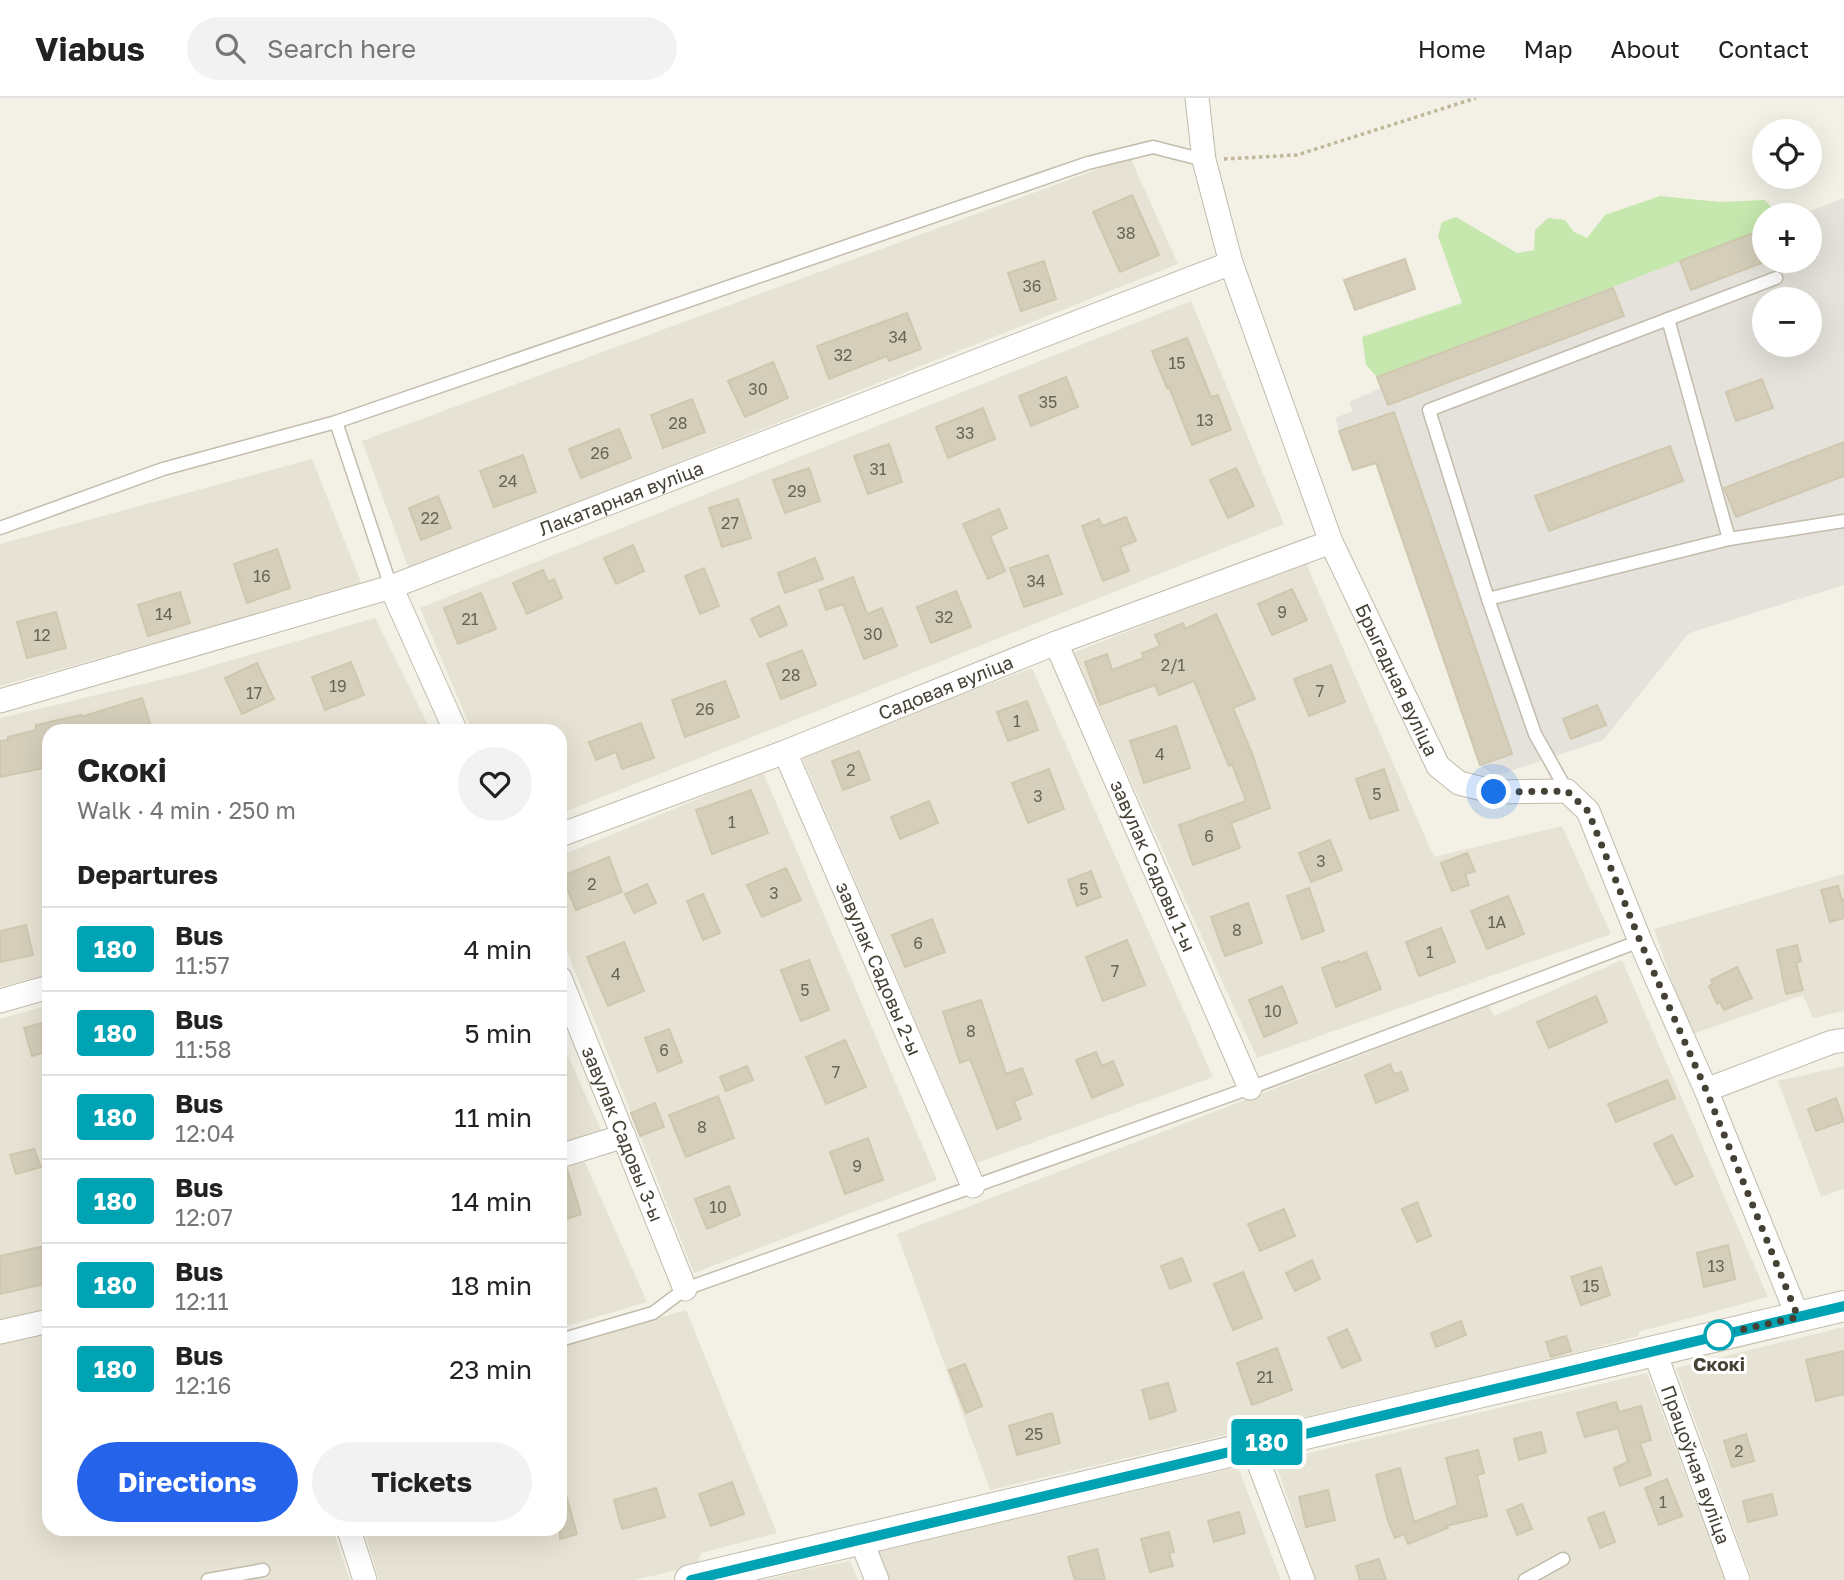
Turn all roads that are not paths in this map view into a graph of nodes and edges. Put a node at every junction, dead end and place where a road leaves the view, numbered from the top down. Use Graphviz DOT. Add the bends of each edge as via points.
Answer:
graph roads {
  1 [pos="1197,98"];
  2 [pos="1204,160"];
  3 [pos="1231,263"];
  4 [pos="1776,278"];
  5 [pos="1668,319"];
  6 [pos="337,422"];
  7 [pos="1844,521"];
  8 [pos="0,528"];
  9 [pos="1729,539"];
  10 [pos="1331,542"];
  11 [pos="391,587"];
  12 [pos="1488,599"];
  13 [pos="1056,643"];
  14 [pos="0,701"];
  15 [pos="452,724"];
  16 [pos="785,752"];
  17 [pos="1567,791"];
  18 [pos="567,832"];
  19 [pos="1640,941"];
  20 [pos="42,989"];
  21 [pos="567,995"];
  22 [pos="0,1001"];
  23 [pos="1844,1040"];
  24 [pos="1250,1087"];
  25 [pos="1706,1090"];
  26 [pos="624,1136"];
  27 [pos="567,1154"];
  28 [pos="973,1186"];
  29 [pos="685,1289"];
  30 [pos="1844,1306"];
  31 [pos="1798,1317"];
  32 [pos="42,1323"];
  33 [pos="0,1332"];
  34 [pos="567,1338"];
  35 [pos="1654,1350"];
  36 [pos="1252,1445"];
  37 [pos="351,1536"];
  38 [pos="861,1540"];
  39 [pos="1563,1559"];
  40 [pos="263,1570"];
  41 [pos="208,1580"];
  42 [pos="365,1580"];
  43 [pos="690,1580"];
  44 [pos="877,1580"];
  45 [pos="1303,1580"];
  46 [pos="1525,1580"];
  47 [pos="1738,1580"];
  1 -- 2 [label="street, Брыгадная вуліца"];
  2 -- 3 [label="street, Брыгадная вуліца"];
  2 -- 6 [label="lane" via="1153,147 1088,163"];
  3 -- 10 [label="street, Брыгадная вуліца"];
  3 -- 11 [label="street, Лакатарная вуліца"];
  4 -- 5 [label="lane"];
  5 -- 9 [label="lane"];
  5 -- 12 [label="lane" via="1429,410"];
  6 -- 8 [label="lane" via="163,469"];
  6 -- 11 [label="lane"];
  7 -- 9 [label="lane"];
  9 -- 12 [label="lane"];
  10 -- 13 [label="street, Садовая вуліца"];
  10 -- 17 [label="street, Брыгадная вуліца" via="1438,766 1459,783 1494,792"];
  11 -- 14 [label="street, Лакатарная вуліца"];
  11 -- 15 [label="street"];
  12 -- 17 [label="lane" via="1535,734"];
  13 -- 16 [label="street, Садовая вуліца"];
  13 -- 24 [label="street, завулак Садовы 1-ы"];
  16 -- 18 [label="street, Садовая вуліца"];
  16 -- 28 [label="street, завулак Садовы 2-ы"];
  17 -- 19 [label="street" via="1588,811"];
  19 -- 24 [label="lane"];
  19 -- 25 [label="street"];
  20 -- 22 [label="street"];
  21 -- 26 [label="street, завулак Садовы 3-ы"];
  23 -- 25 [label="street"];
  24 -- 28 [label="lane"];
  25 -- 31 [label="street"];
  26 -- 27 [label="street"];
  26 -- 29 [label="street, завулак Садовы 3-ы"];
  28 -- 29 [label="lane"];
  29 -- 34 [label="lane" via="653,1313"];
  30 -- 31 [label="street"];
  31 -- 35 [label="street"];
  32 -- 33 [label="street"];
  35 -- 36 [label="street"];
  35 -- 47 [label="street, Працоўная вуліца"];
  36 -- 38 [label="street"];
  36 -- 45 [label="street"];
  37 -- 42 [label="street"];
  38 -- 43 [label="street"];
  38 -- 44 [label="street"];
  39 -- 46 [label="lane"];
  40 -- 41 [label="lane"];
}
